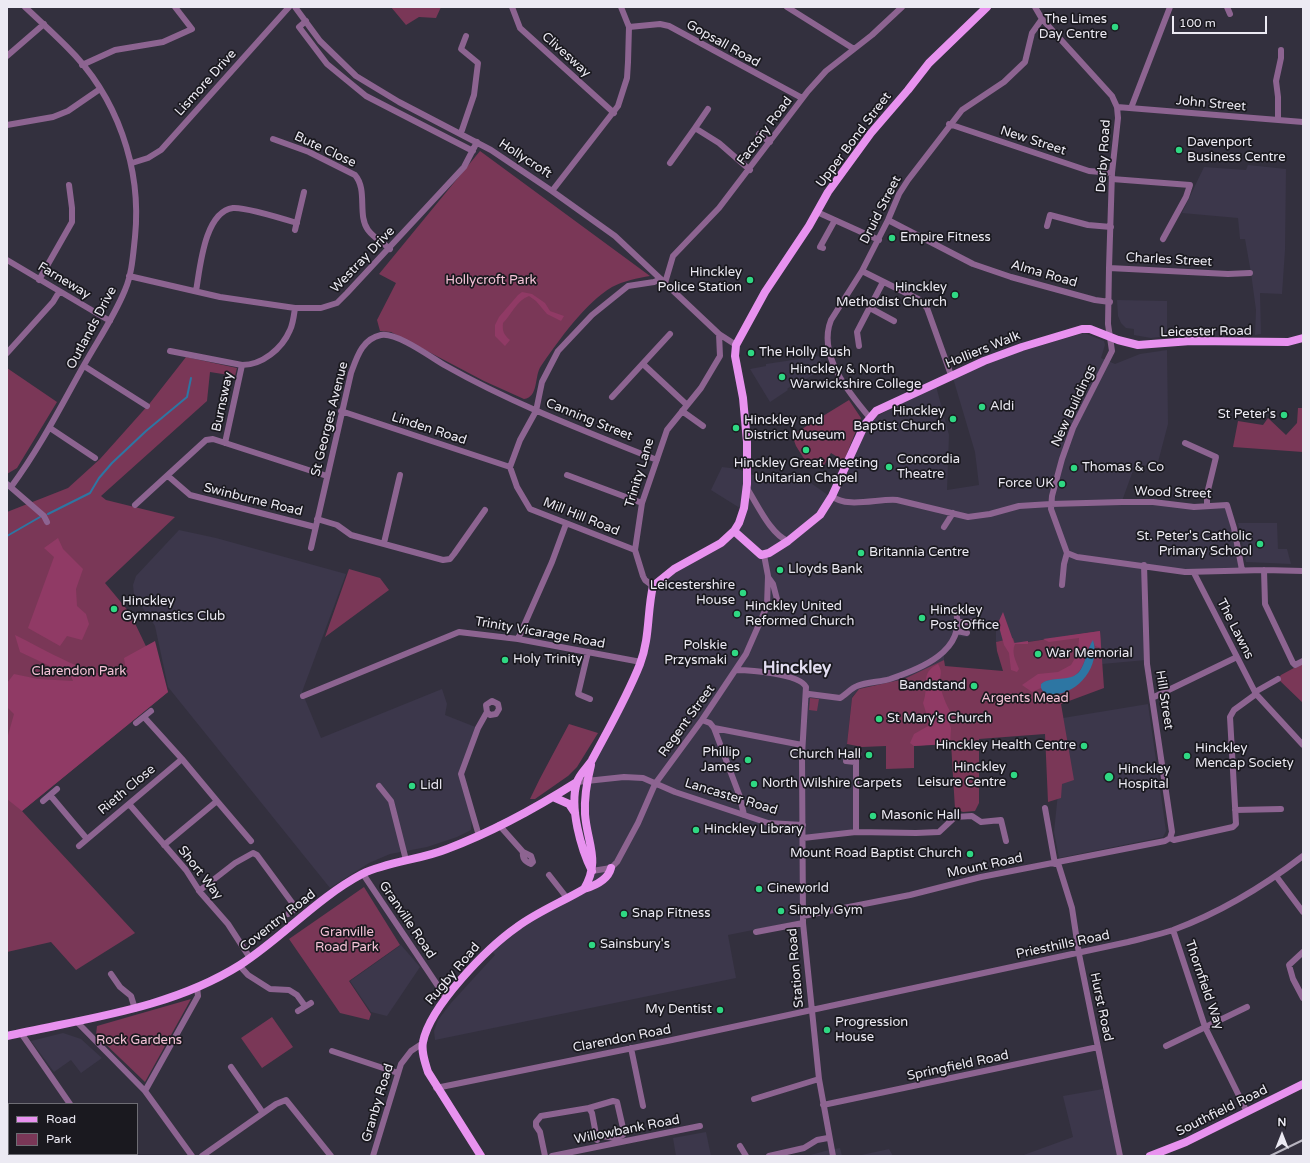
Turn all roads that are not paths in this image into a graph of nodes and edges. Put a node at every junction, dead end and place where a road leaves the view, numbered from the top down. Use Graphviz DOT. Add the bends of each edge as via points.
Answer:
graph roads {
  1 [pos="25,7"];
  2 [pos="175,7"];
  3 [pos="290,7"];
  4 [pos="295,7"];
  5 [pos="512,7"];
  6 [pos="621,7"];
  7 [pos="786,7"];
  8 [pos="902,7"];
  9 [pos="987,7"];
  10 [pos="1035,7"];
  11 [pos="1170,7"];
  12 [pos="1227,7"];
  13 [pos="1230,14"];
  14 [pos="1042,19"];
  15 [pos="306,21"];
  16 [pos="44,24"];
  17 [pos="629,27"];
  18 [pos="466,36"];
  19 [pos="854,49"];
  20 [pos="1281,50"];
  21 [pos="7,56"];
  22 [pos="82,65"];
  23 [pos="100,89"];
  24 [pos="802,98"];
  25 [pos="1117,106"];
  26 [pos="1131,108"];
  27 [pos="708,109"];
  28 [pos="614,113"];
  29 [pos="1278,120"];
  30 [pos="1303,122"];
  31 [pos="949,124"];
  32 [pos="7,125"];
  33 [pos="695,128"];
  34 [pos="461,132"];
  35 [pos="759,134"];
  36 [pos="273,139"];
  37 [pos="477,142"];
  38 [pos="770,142"];
  39 [pos="473,151"];
  40 [pos="132,163"];
  41 [pos="670,163"];
  42 [pos="750,170"];
  43 [pos="1112,176"];
  44 [pos="69,185"];
  45 [pos="552,191"];
  46 [pos="304,192"];
  47 [pos="817,212"];
  48 [pos="835,220"];
  49 [pos="888,220"];
  50 [pos="297,223"];
  51 [pos="1047,226"];
  52 [pos="1110,227"];
  53 [pos="295,230"];
  54 [pos="1163,239"];
  55 [pos="878,240"];
  56 [pos="823,248"];
  57 [pos="390,249"];
  58 [pos="7,260"];
  59 [pos="1109,268"];
  60 [pos="862,271"];
  61 [pos="1250,273"];
  62 [pos="129,276"];
  63 [pos="39,280"];
  64 [pos="663,281"];
  65 [pos="883,282"];
  66 [pos="196,291"];
  67 [pos="59,292"];
  68 [pos="1110,302"];
  69 [pos="295,308"];
  70 [pos="870,308"];
  71 [pos="110,321"];
  72 [pos="894,321"];
  73 [pos="670,334"];
  74 [pos="719,334"];
  75 [pos="1110,337"];
  76 [pos="1302,341"];
  77 [pos="736,345"];
  78 [pos="859,346"];
  79 [pos="170,351"];
  80 [pos="7,352"];
  81 [pos="643,364"];
  82 [pos="242,365"];
  83 [pos="84,366"];
  84 [pos="952,375"];
  85 [pos="612,397"];
  86 [pos="147,406"];
  87 [pos="685,408"];
  88 [pos="341,411"];
  89 [pos="536,411"];
  90 [pos="870,418"];
  91 [pos="704,426"];
  92 [pos="50,428"];
  93 [pos="225,443"];
  94 [pos="1185,443"];
  95 [pos="95,458"];
  96 [pos="657,460"];
  97 [pos="510,467"];
  98 [pos="400,474"];
  99 [pos="567,475"];
  100 [pos="168,476"];
  101 [pos="327,476"];
  102 [pos="9,486"];
  103 [pos="746,487"];
  104 [pos="832,496"];
  105 [pos="642,503"];
  106 [pos="1051,504"];
  107 [pos="135,505"];
  108 [pos="1207,506"];
  109 [pos="485,510"];
  110 [pos="953,513"];
  111 [pos="317,519"];
  112 [pos="48,522"];
  113 [pos="566,524"];
  114 [pos="944,527"];
  115 [pos="315,528"];
  116 [pos="734,531"];
  117 [pos="788,541"];
  118 [pos="384,543"];
  119 [pos="311,548"];
  120 [pos="635,550"];
  121 [pos="1067,553"];
  122 [pos="764,555"];
  123 [pos="1144,565"];
  124 [pos="1242,570"];
  125 [pos="1264,570"];
  126 [pos="1303,571"];
  127 [pos="1194,573"];
  128 [pos="768,576"];
  129 [pos="1062,584"];
  130 [pos="653,586"];
  131 [pos="767,606"];
  132 [pos="956,612"];
  133 [pos="958,622"];
  134 [pos="971,622"];
  135 [pos="957,631"];
  136 [pos="967,632"];
  137 [pos="518,639"];
  138 [pos="588,652"];
  139 [pos="1237,657"];
  140 [pos="1303,661"];
  141 [pos="640,662"];
  142 [pos="736,670"];
  143 [pos="1278,679"];
  144 [pos="1256,693"];
  145 [pos="303,696"];
  146 [pos="806,696"];
  147 [pos="1152,698"];
  148 [pos="590,699"];
  149 [pos="151,711"];
  150 [pos="487,712"];
  151 [pos="144,718"];
  152 [pos="702,720"];
  153 [pos="136,723"];
  154 [pos="714,728"];
  155 [pos="802,745"];
  156 [pos="1303,745"];
  157 [pos="859,754"];
  158 [pos="182,759"];
  159 [pos="846,761"];
  160 [pos="591,762"];
  161 [pos="855,762"];
  162 [pos="588,779"];
  163 [pos="577,782"];
  164 [pos="655,784"];
  165 [pos="378,787"];
  166 [pos="57,789"];
  167 [pos="50,795"];
  168 [pos="553,797"];
  169 [pos="43,801"];
  170 [pos="217,801"];
  171 [pos="129,804"];
  172 [pos="1045,808"];
  173 [pos="1281,809"];
  174 [pos="1235,810"];
  175 [pos="575,813"];
  176 [pos="744,815"];
  177 [pos="500,825"];
  178 [pos="803,825"];
  179 [pos="856,832"];
  180 [pos="479,836"];
  181 [pos="803,838"];
  182 [pos="1170,838"];
  183 [pos="87,839"];
  184 [pos="251,841"];
  185 [pos="1006,841"];
  186 [pos="164,845"];
  187 [pos="79,846"];
  188 [pos="523,852"];
  189 [pos="1303,856"];
  190 [pos="406,860"];
  191 [pos="1056,863"];
  192 [pos="611,868"];
  193 [pos="592,871"];
  194 [pos="362,874"];
  195 [pos="549,875"];
  196 [pos="1276,876"];
  197 [pos="584,889"];
  198 [pos="199,891"];
  199 [pos="568,898"];
  200 [pos="306,901"];
  201 [pos="296,908"];
  202 [pos="1303,912"];
  203 [pos="288,914"];
  204 [pos="803,920"];
  205 [pos="1173,930"];
  206 [pos="756,932"];
  207 [pos="1303,952"];
  208 [pos="1079,954"];
  209 [pos="250,958"];
  210 [pos="239,966"];
  211 [pos="111,974"];
  212 [pos="197,987"];
  213 [pos="446,998"];
  214 [pos="1303,998"];
  215 [pos="311,1003"];
  216 [pos="304,1006"];
  217 [pos="1247,1007"];
  218 [pos="135,1009"];
  219 [pos="811,1010"];
  220 [pos="298,1011"];
  221 [pos="76,1022"];
  222 [pos="1205,1027"];
  223 [pos="21,1033"];
  224 [pos="7,1036"];
  225 [pos="423,1043"];
  226 [pos="1166,1046"];
  227 [pos="1098,1047"];
  228 [pos="631,1048"];
  229 [pos="332,1051"];
  230 [pos="231,1067"];
  231 [pos="398,1072"];
  232 [pos="819,1079"];
  233 [pos="1303,1084"];
  234 [pos="436,1088"];
  235 [pos="145,1091"];
  236 [pos="754,1099"];
  237 [pos="69,1103"];
  238 [pos="823,1105"];
  239 [pos="643,1106"];
  240 [pos="589,1108"];
  241 [pos="1247,1112"];
  242 [pos="263,1113"];
  243 [pos="700,1126"];
  244 [pos="828,1138"];
  245 [pos="740,1146"];
  246 [pos="192,1156"];
  247 [pos="202,1156"];
  248 [pos="331,1156"];
  249 [pos="373,1156"];
  250 [pos="481,1156"];
  251 [pos="545,1156"];
  252 [pos="556,1156"];
  253 [pos="746,1156"];
  254 [pos="769,1156"];
  255 [pos="833,1156"];
  256 [pos="1120,1156"];
  257 [pos="1150,1156"];
  1 -- 16 [label="street, Outlands Drive"];
  2 -- 22 [label="street" via="192,30 164,42 115,50"];
  3 -- 40 [label="street, Lismore Drive" via="161,150"];
  4 -- 15 [label="street, Hollycroft"];
  5 -- 28 [label="street, Clivesway" via="520,28"];
  6 -- 17 [label="street"];
  7 -- 19 [label="street"];
  8 -- 19 [label="street, Factory Road"];
  9 -- 47 [label="main road, Upper Bond Street" via="928,63 844,169"];
  10 -- 14 [label="street, Derby Road"];
  11 -- 26 [label="street"];
  12 -- 13 [label="street"];
  14 -- 25 [label="street, Derby Road" via="1112,96"];
  14 -- 31 [label="street, Druid Street" via="1032,33 1025,62 1004,82 966,105"];
  15 -- 34 [label="street, Hollycroft" via="320,41 356,76 399,102"];
  15 -- 39 [label="street" via="299,26 327,64 366,96"];
  16 -- 21 [label="street"];
  16 -- 22 [label="street, Outlands Drive"];
  17 -- 24 [label="street, Gopsall Road" via="660,24 669,26"];
  17 -- 28 [label="street" via="627,78"];
  18 -- 34 [label="street" via="461,49 478,63 474,95"];
  19 -- 24 [label="street, Factory Road" via="823,74"];
  20 -- 29 [label="street" via="1276,80"];
  22 -- 23 [label="street, Outlands Drive"];
  23 -- 32 [label="street" via="68,111 53,117"];
  23 -- 40 [label="street, Outlands Drive" via="109,104"];
  24 -- 38 [label="street, Factory Road"];
  25 -- 26 [label="street, John Street"];
  25 -- 43 [label="street, Derby Road"];
  26 -- 29 [label="street, John Street"];
  27 -- 33 [label="street"];
  28 -- 45 [label="street"];
  29 -- 30 [label="street, John Street"];
  31 -- 43 [label="street, New Street" via="1088,171"];
  31 -- 49 [label="street, Druid Street" via="899,194"];
  33 -- 41 [label="street"];
  33 -- 42 [label="street" via="719,143"];
  34 -- 37 [label="street, Hollycroft"];
  35 -- 38 [label="street"];
  36 -- 57 [label="street, Bute Close" via="309,152 355,175 360,181 367,229"];
  37 -- 39 [label="street, Westray Drive"];
  37 -- 45 [label="street, Hollycroft"];
  38 -- 42 [label="street, Factory Road"];
  39 -- 57 [label="street, Westray Drive" via="464,167"];
  40 -- 62 [label="street, Outlands Drive" via="137,213"];
  42 -- 64 [label="street, Factory Road" via="712,217 673,256 667,280"];
  43 -- 52 [label="street, Derby Road"];
  43 -- 54 [label="street, New Street" via="1190,185"];
  44 -- 63 [label="street" via="72,222"];
  45 -- 64 [label="street, Hollycroft" via="615,236"];
  46 -- 50 [label="street"];
  47 -- 48 [label="street"];
  47 -- 77 [label="main road, Upper Bond Street" via="765,292"];
  48 -- 55 [label="street"];
  48 -- 56 [label="street" via="820,247"];
  49 -- 55 [label="street, Druid Street"];
  49 -- 68 [label="street, Alma Road" via="973,264 1011,277"];
  50 -- 53 [label="street"];
  50 -- 66 [label="street" via="233,208 220,214 208,231"];
  51 -- 52 [label="street" via="1050,215 1088,225"];
  52 -- 59 [label="street, Derby Road"];
  55 -- 60 [label="street, Druid Street"];
  57 -- 69 [label="street, Westray Drive" via="337,302 321,308"];
  58 -- 63 [label="street, Farneway"];
  59 -- 61 [label="street, Charles Street"];
  59 -- 68 [label="street, Derby Road"];
  60 -- 65 [label="street"];
  60 -- 90 [label="street, Druid Street" via="831,320 828,337 831,360 837,372"];
  62 -- 66 [label="street, Westray Drive"];
  62 -- 71 [label="street, Outlands Drive"];
  63 -- 67 [label="street, Farneway"];
  64 -- 74 [label="street, Hollycroft"];
  64 -- 89 [label="street" via="628,286 592,315 558,351 542,382"];
  65 -- 70 [label="street"];
  65 -- 84 [label="street" via="920,300 928,308"];
  66 -- 69 [label="street, Westray Drive"];
  67 -- 71 [label="street, Farneway"];
  67 -- 80 [label="street" via="53,302"];
  68 -- 75 [label="street, Derby Road"];
  69 -- 82 [label="street" via="290,330 281,344 263,361"];
  70 -- 72 [label="street"];
  70 -- 78 [label="street" via="857,332"];
  71 -- 83 [label="street, Outlands Drive"];
  73 -- 81 [label="street"];
  74 -- 77 [label="street, Hollycroft"];
  74 -- 87 [label="street, Trinity Lane" via="720,356 701,388"];
  75 -- 76 [label="main road, Leicester Road" via="1145,346 1191,341"];
  75 -- 84 [label="main road, Holliers Walk" via="1090,329 1073,330 1022,346"];
  75 -- 106 [label="street, New Buildings" via="1110,355 1073,428"];
  77 -- 103 [label="main road" via="735,356 746,426"];
  79 -- 82 [label="street"];
  81 -- 85 [label="street"];
  81 -- 87 [label="street"];
  82 -- 93 [label="street, Burnsway"];
  83 -- 86 [label="street"];
  83 -- 92 [label="street, Outlands Drive"];
  84 -- 90 [label="main road, Holliers Walk" via="876,411"];
  87 -- 91 [label="street"];
  87 -- 96 [label="street, Trinity Lane" via="667,430"];
  88 -- 89 [label="street, St Georges Avenue" via="358,355 366,342 382,335 395,337 462,375"];
  88 -- 97 [label="street, Linden Road"];
  88 -- 101 [label="street, St Georges Avenue"];
  89 -- 96 [label="street, Canning Street"];
  89 -- 97 [label="street" via="520,440"];
  90 -- 104 [label="main road, Holliers Walk" via="861,430"];
  92 -- 95 [label="street"];
  92 -- 102 [label="street, Outlands Drive"];
  93 -- 100 [label="street" via="213,439 206,440"];
  93 -- 101 [label="street"];
  94 -- 108 [label="street" via="1216,457 1207,494"];
  96 -- 105 [label="street, Trinity Lane"];
  97 -- 113 [label="street, Mill Hill Road" via="517,487 530,509"];
  98 -- 118 [label="street"];
  99 -- 105 [label="street"];
  100 -- 107 [label="street"];
  100 -- 115 [label="street, Swinburne Road" via="190,495"];
  101 -- 111 [label="street, St Georges Avenue"];
  102 -- 112 [label="street"];
  103 -- 116 [label="main road" via="744,508"];
  103 -- 117 [label="street" via="773,530 779,537"];
  104 -- 110 [label="street, Wood Street" via="835,499 858,503 897,500"];
  104 -- 117 [label="main road, Holliers Walk" via="820,515"];
  105 -- 120 [label="street, Trinity Lane"];
  106 -- 108 [label="street, Wood Street" via="1153,502"];
  106 -- 110 [label="street, Wood Street" via="1019,506 968,517"];
  106 -- 121 [label="street"];
  108 -- 124 [label="street, Wood Street" via="1227,505"];
  109 -- 118 [label="street" via="450,559 442,560"];
  110 -- 114 [label="street"];
  111 -- 115 [label="street, St Georges Avenue"];
  111 -- 118 [label="street" via="337,525 351,535"];
  113 -- 120 [label="street, Mill Hill Road"];
  113 -- 137 [label="street"];
  115 -- 119 [label="street, St Georges Avenue"];
  116 -- 122 [label="main road"];
  116 -- 130 [label="main road" via="720,543 674,569"];
  117 -- 122 [label="main road, Holliers Walk"];
  120 -- 130 [label="street, Trinity Lane" via="645,580"];
  121 -- 123 [label="street" via="1077,557"];
  121 -- 129 [label="street"];
  122 -- 128 [label="street"];
  123 -- 127 [label="street"];
  123 -- 147 [label="street, Hill Street" via="1146,660"];
  124 -- 125 [label="street"];
  124 -- 127 [label="street"];
  125 -- 126 [label="street"];
  125 -- 140 [label="street" via="1265,604 1293,663"];
  127 -- 139 [label="street, The Lawns"];
  128 -- 131 [label="street"];
  128 -- 131 [label="street" via="778,603 775,606"];
  130 -- 141 [label="main road" via="647,638"];
  131 -- 142 [label="street, Regent Street" via="752,643"];
  132 -- 133 [label="street"];
  133 -- 134 [label="street"];
  133 -- 135 [label="street"];
  135 -- 136 [label="street"];
  135 -- 146 [label="street" via="944,652 924,666 890,679 856,686 840,698 809,694"];
  137 -- 138 [label="street, Trinity Vicarage Road"];
  137 -- 145 [label="street, Trinity Vicarage Road" via="458,632"];
  138 -- 141 [label="street, Trinity Vicarage Road"];
  138 -- 148 [label="street" via="578,694"];
  139 -- 144 [label="street, The Lawns"];
  139 -- 147 [label="street"];
  141 -- 160 [label="main road"];
  142 -- 146 [label="street, Station Road" via="761,672 802,682 806,688"];
  142 -- 152 [label="street, Regent Street"];
  143 -- 144 [label="street"];
  144 -- 156 [label="street, The Lawns"];
  144 -- 174 [label="street" via="1234,710 1230,717"];
  146 -- 155 [label="street, Station Road"];
  147 -- 182 [label="street, Hill Street" via="1172,832"];
  149 -- 151 [label="street"];
  150 -- 180 [label="street" via="478,728 461,774"];
  151 -- 153 [label="street"];
  151 -- 158 [label="street"];
  152 -- 154 [label="street"];
  152 -- 164 [label="street, Regent Street"];
  154 -- 155 [label="street"];
  154 -- 176 [label="street" via="740,797"];
  155 -- 178 [label="street, Station Road"];
  157 -- 161 [label="street" via="856,754"];
  158 -- 170 [label="street"];
  158 -- 171 [label="street, Rieth Close"];
  159 -- 161 [label="street"];
  160 -- 162 [label="main road"];
  160 -- 163 [label="main road"];
  161 -- 179 [label="street"];
  162 -- 163 [label="street, Coventry Road"];
  162 -- 164 [label="street, Coventry Road" via="643,778"];
  162 -- 193 [label="main road" via="584,798 593,860"];
  163 -- 168 [label="main road, Coventry Road"];
  163 -- 175 [label="main road"];
  164 -- 176 [label="street, Lancaster Road"];
  164 -- 192 [label="street, Rugby Road" via="638,823 617,862"];
  165 -- 190 [label="street" via="391,801"];
  166 -- 167 [label="street"];
  167 -- 169 [label="street"];
  167 -- 183 [label="street"];
  168 -- 175 [label="main road" via="569,804"];
  168 -- 177 [label="main road, Coventry Road"];
  170 -- 184 [label="street"];
  170 -- 186 [label="street"];
  171 -- 183 [label="street, Rieth Close"];
  171 -- 186 [label="street, Short Way"];
  172 -- 191 [label="street, Hurst Road"];
  173 -- 174 [label="street"];
  174 -- 182 [label="street, Mount Road" via="1236,824 1233,827 1174,840"];
  175 -- 193 [label="main road" via="585,857"];
  176 -- 178 [label="street, Lancaster Road" via="768,823"];
  177 -- 180 [label="main road, Coventry Road"];
  177 -- 188 [label="street"];
  178 -- 181 [label="street, Station Road"];
  179 -- 181 [label="street"];
  179 -- 185 [label="street" via="939,832 955,817 972,816 980,822 1001,820"];
  180 -- 190 [label="main road, Coventry Road" via="446,850"];
  181 -- 204 [label="street, Station Road"];
  182 -- 191 [label="street, Mount Road"];
  183 -- 187 [label="street, Rieth Close"];
  186 -- 198 [label="street, Short Way" via="186,870"];
  189 -- 196 [label="street, Priesthills Road"];
  190 -- 194 [label="main road, Coventry Road"];
  191 -- 204 [label="street, Mount Road" via="981,877"];
  191 -- 208 [label="street, Hurst Road" via="1072,908"];
  192 -- 193 [label="street"];
  192 -- 197 [label="main road, Rugby Road" via="607,876"];
  193 -- 197 [label="main road"];
  194 -- 209 [label="main road, Coventry Road"];
  194 -- 213 [label="street, Granville Road"];
  195 -- 199 [label="street"];
  196 -- 202 [label="street"];
  196 -- 205 [label="street, Priesthills Road" via="1220,909"];
  197 -- 199 [label="main road, Rugby Road"];
  198 -- 201 [label="street" via="235,863 253,853"];
  198 -- 209 [label="street, Short Way" via="228,924"];
  199 -- 213 [label="main road, Rugby Road" via="518,926 491,947"];
  200 -- 201 [label="street"];
  201 -- 203 [label="street"];
  204 -- 206 [label="street, Mount Road"];
  204 -- 219 [label="street, Station Road"];
  205 -- 208 [label="street, Priesthills Road"];
  205 -- 222 [label="street, Thornfield Way"];
  207 -- 214 [label="street" via="1289,965"];
  208 -- 219 [label="street, Priesthills Road"];
  208 -- 227 [label="street, Hurst Road"];
  209 -- 210 [label="main road, Coventry Road"];
  210 -- 212 [label="main road, Coventry Road"];
  210 -- 216 [label="street" via="270,989 289,990 297,995"];
  211 -- 218 [label="street" via="120,987 131,996"];
  212 -- 218 [label="main road, Coventry Road"];
  212 -- 235 [label="street" via="198,996"];
  213 -- 225 [label="main road, Rugby Road" via="435,1013"];
  215 -- 216 [label="street"];
  216 -- 220 [label="street"];
  217 -- 222 [label="street"];
  218 -- 221 [label="main road, Coventry Road"];
  219 -- 228 [label="street, Clarendon Road"];
  219 -- 232 [label="street, Station Road"];
  221 -- 223 [label="main road, Coventry Road"];
  221 -- 235 [label="street"];
  222 -- 226 [label="street"];
  222 -- 241 [label="street, Thornfield Way"];
  223 -- 224 [label="main road, Coventry Road"];
  223 -- 237 [label="street"];
  225 -- 231 [label="street, Granby Road" via="405,1057"];
  225 -- 234 [label="main road, Rugby Road" via="424,1062"];
  227 -- 238 [label="street, Springfield Road"];
  227 -- 256 [label="street, Hurst Road"];
  228 -- 234 [label="street, Clarendon Road"];
  228 -- 239 [label="street"];
  229 -- 231 [label="street"];
  230 -- 242 [label="street"];
  231 -- 249 [label="street, Granby Road"];
  232 -- 236 [label="street"];
  232 -- 238 [label="street, Station Road"];
  233 -- 241 [label="main road, Southfield Road"];
  234 -- 250 [label="main road, Rugby Road"];
  235 -- 246 [label="street"];
  238 -- 244 [label="street, Station Road"];
  240 -- 240 [label="street" via="597,1138 615,1138 624,1134 617,1102"];
  240 -- 251 [label="street" via="538,1118 536,1126 540,1132"];
  241 -- 257 [label="main road, Southfield Road" via="1186,1142"];
  242 -- 247 [label="street"];
  242 -- 248 [label="street" via="286,1100"];
  243 -- 252 [label="street, Willowbank Road"];
  244 -- 254 [label="street" via="817,1140 804,1148"];
  244 -- 255 [label="street, Station Road"];
  245 -- 253 [label="street"];
}
